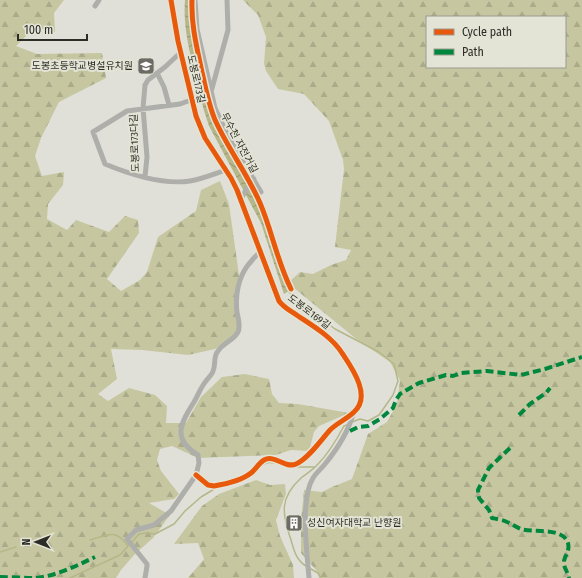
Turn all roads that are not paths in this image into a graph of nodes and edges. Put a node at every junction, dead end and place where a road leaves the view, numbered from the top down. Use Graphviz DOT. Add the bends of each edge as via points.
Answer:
graph roads {
  1 [pos="99,0"];
  2 [pos="171,0"];
  3 [pos="195,0"];
  4 [pos="228,0"];
  5 [pos="95,6"];
  6 [pos="181,52"];
  7 [pos="157,73"];
  8 [pos="209,94"];
  9 [pos="193,100"];
  10 [pos="169,105"];
  11 [pos="143,108"];
  12 [pos="226,170"];
  13 [pos="146,177"];
  14 [pos="253,180"];
  15 [pos="261,192"];
  16 [pos="242,197"];
  17 [pos="260,252"];
  18 [pos="352,415"];
  19 [pos="196,474"];
  20 [pos="145,578"];
  21 [pos="309,578"];
  1 -- 5 [label="street"];
  2 -- 6 [label="street, 도봉로173길"];
  3 -- 8 [label="street" via="197,29"];
  4 -- 8 [label="street" via="228,30"];
  6 -- 7 [label="street, 도봉로173다길"];
  6 -- 9 [label="street, 도봉로173길"];
  7 -- 10 [label="street"];
  7 -- 11 [label="street, 도봉로173다길" via="146,82"];
  8 -- 9 [label="street"];
  8 -- 14 [label="street" via="221,124"];
  9 -- 10 [label="street, 도봉로173길"];
  9 -- 12 [label="street, 도봉로173길" via="205,138"];
  10 -- 11 [label="street, 도봉로173길"];
  11 -- 13 [label="street, 도봉로173다길"];
  11 -- 13 [label="street, 도봉로173다길" via="123,113 93,132 105,164"];
  12 -- 13 [label="street, 도봉로173다길" via="185,181"];
  12 -- 16 [label="street, 도봉로173길"];
  14 -- 15 [label="street"];
  14 -- 16 [label="street"];
  16 -- 17 [label="street, 도봉로169길"];
  17 -- 18 [label="street, 도봉로169길" via="280,303 334,344 348,362 362,395 360,405"];
  17 -- 19 [label="street" via="246,268 240,280 237,310 240,326 237,333 229,342 220,346 216,353 214,371 181,425 183,442 198,455 200,463"];
  18 -- 19 [label="street" via="336,425 314,450 295,465 266,459 248,475 214,486 208,485"];
  18 -- 21 [label="street, 도봉로169길" via="348,430 340,444 311,483 306,512"];
  19 -- 20 [label="street" via="171,511 157,523 136,530 127,539 147,566"];
}
